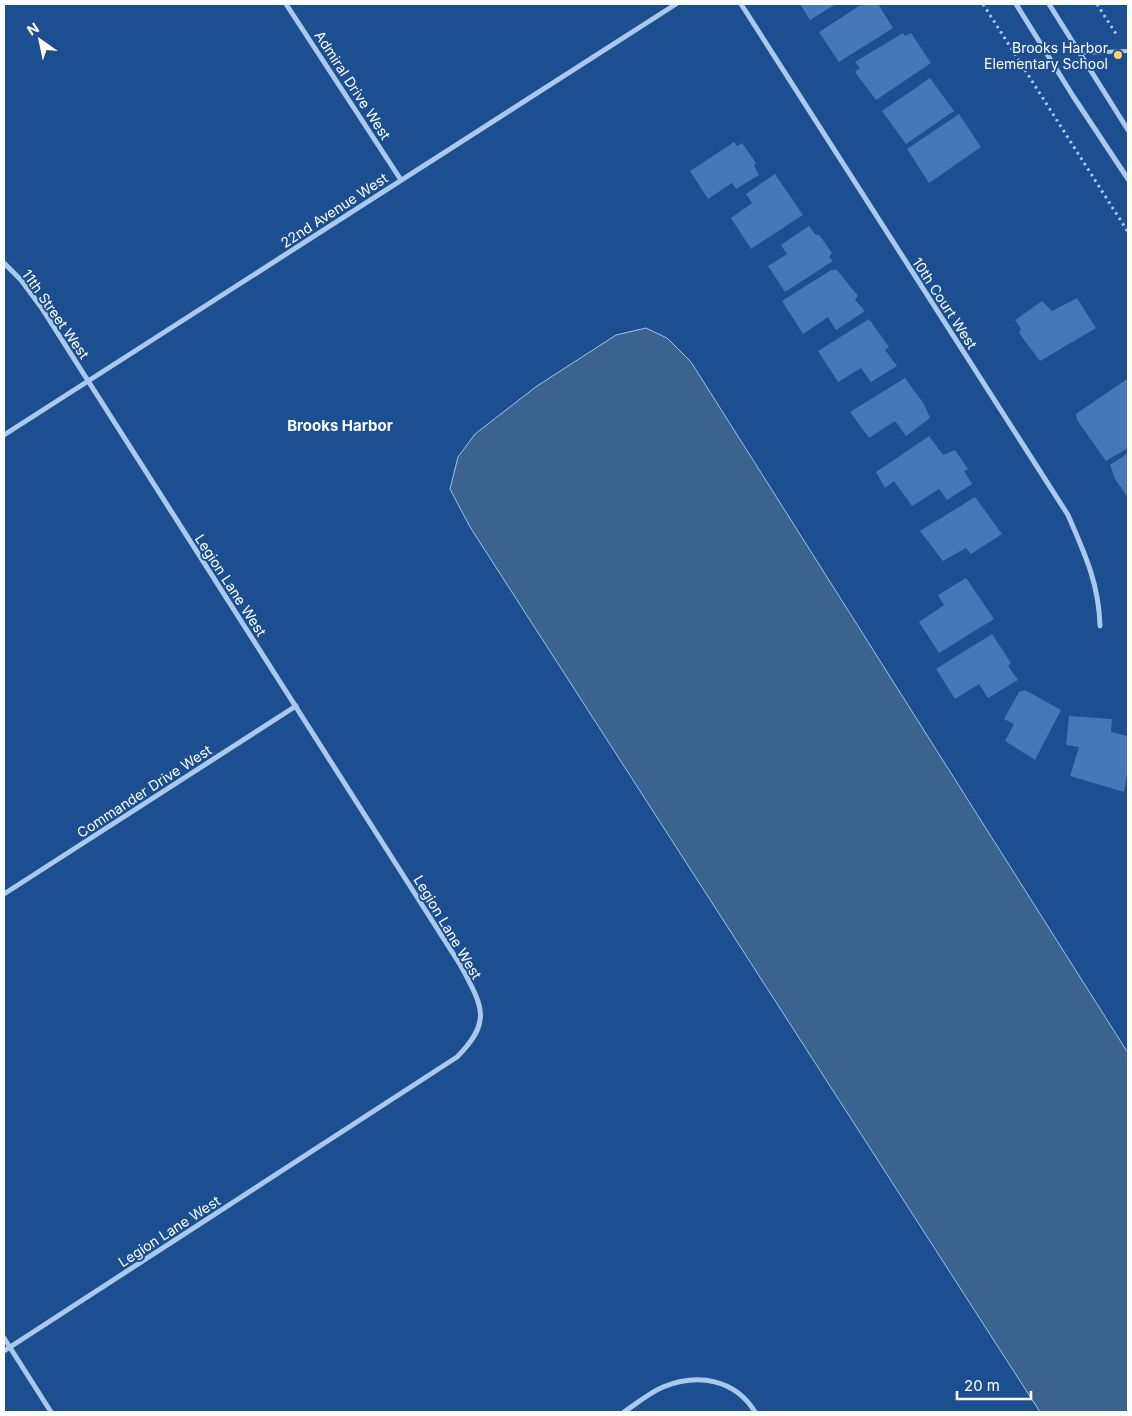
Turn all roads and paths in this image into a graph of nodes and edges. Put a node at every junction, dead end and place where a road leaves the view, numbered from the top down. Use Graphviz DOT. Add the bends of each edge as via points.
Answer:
graph roads {
  1 [pos="286,4"];
  2 [pos="676,4"];
  3 [pos="741,4"];
  4 [pos="983,4"];
  5 [pos="1016,4"];
  6 [pos="1049,4"];
  7 [pos="1097,4"];
  8 [pos="1128,51"];
  9 [pos="1080,53"];
  10 [pos="1128,130"];
  11 [pos="1128,179"];
  12 [pos="401,180"];
  13 [pos="1128,232"];
  14 [pos="4,263"];
  15 [pos="88,380"];
  16 [pos="4,435"];
  17 [pos="1100,626"];
  18 [pos="296,706"];
  19 [pos="4,894"];
  20 [pos="4,1338"];
  21 [pos="10,1347"];
  22 [pos="4,1351"];
  23 [pos="51,1412"];
  24 [pos="624,1412"];
  25 [pos="756,1412"];
  1 -- 12 [label="street, Admiral Drive West"];
  2 -- 12 [label="street, 22nd Avenue West"];
  3 -- 17 [label="street, 10th Court West" via="1068,516 1092,569"];
  4 -- 13 [label="path"];
  5 -- 11 [label="street"];
  6 -- 9 [label="street"];
  7 -- 8 [label="path"];
  8 -- 9 [label="lane"];
  9 -- 10 [label="street"];
  12 -- 15 [label="street, 22nd Avenue West"];
  14 -- 15 [label="street, 11th Street West" via="41,307"];
  15 -- 16 [label="street, 22nd Avenue West"];
  15 -- 18 [label="street, Legion Lane West"];
  18 -- 19 [label="street, Commander Drive West"];
  18 -- 21 [label="street, Legion Lane West" via="461,966 475,993 482,1017 474,1040 457,1057"];
  20 -- 21 [label="street"];
  21 -- 22 [label="street, Legion Lane West"];
  21 -- 23 [label="street"];
  24 -- 25 [label="street" via="661,1388 681,1381 704,1379 743,1396"];
}
